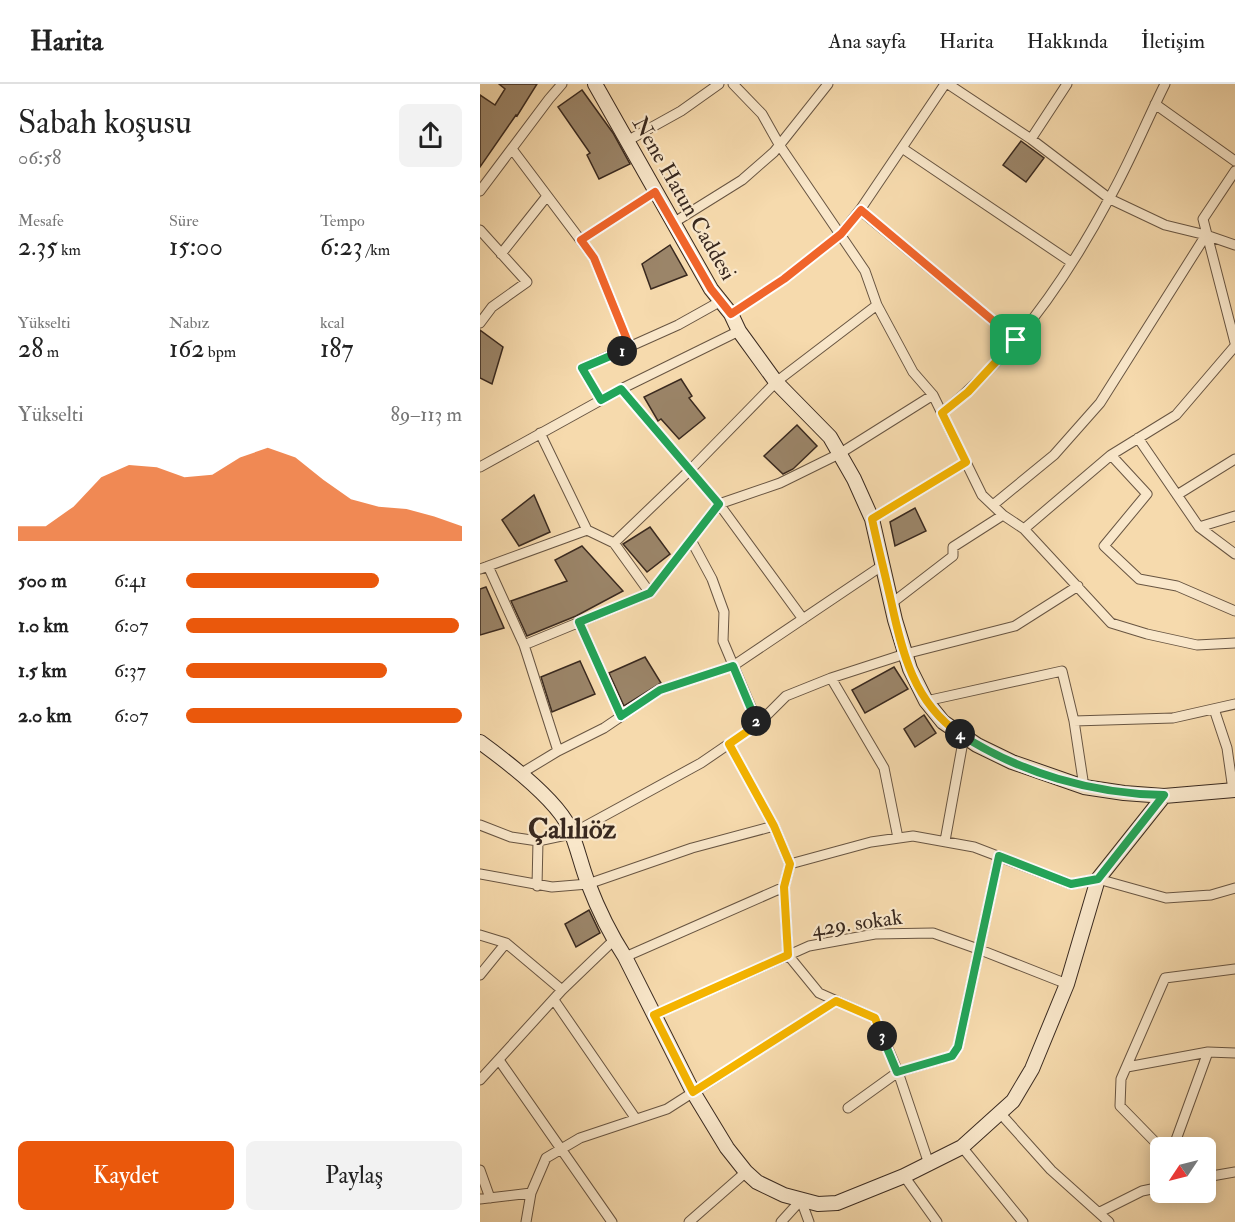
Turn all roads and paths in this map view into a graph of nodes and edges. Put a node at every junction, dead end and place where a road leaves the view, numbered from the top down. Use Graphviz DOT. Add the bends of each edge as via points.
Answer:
graph roads {
  1 [pos="562,84"];
  2 [pos="595,84"];
  3 [pos="719,84"];
  4 [pos="733,84"];
  5 [pos="828,84"];
  6 [pos="946,84"];
  7 [pos="1067,84"];
  8 [pos="1165,84"];
  9 [pos="1155,104"];
  10 [pos="1031,139"];
  11 [pos="627,141"];
  12 [pos="780,147"];
  13 [pos="902,148"];
  14 [pos="512,149"];
  15 [pos="1235,161"];
  16 [pos="1235,171"];
  17 [pos="480,191"];
  18 [pos="655,192"];
  19 [pos="547,196"];
  20 [pos="1110,199"];
  21 [pos="861,210"];
  22 [pos="673,223"];
  23 [pos="480,230"];
  24 [pos="841,234"];
  25 [pos="1206,235"];
  26 [pos="581,240"];
  27 [pos="1235,245"];
  28 [pos="501,254"];
  29 [pos="1071,262"];
  30 [pos="721,301"];
  31 [pos="877,305"];
  32 [pos="731,314"];
  33 [pos="480,323"];
  34 [pos="739,332"];
  35 [pos="1016,340"];
  36 [pos="1235,345"];
  37 [pos="630,347"];
  38 [pos="776,382"];
  39 [pos="621,389"];
  40 [pos="933,395"];
  41 [pos="601,400"];
  42 [pos="942,413"];
  43 [pos="540,433"];
  44 [pos="1138,438"];
  45 [pos="838,454"];
  46 [pos="1111,455"];
  47 [pos="1235,459"];
  48 [pos="966,462"];
  49 [pos="480,466"];
  50 [pos="690,470"];
  51 [pos="1177,495"];
  52 [pos="719,504"];
  53 [pos="993,505"];
  54 [pos="1003,514"];
  55 [pos="1235,516"];
  56 [pos="872,519"];
  57 [pos="1199,527"];
  58 [pos="1023,529"];
  59 [pos="587,530"];
  60 [pos="691,540"];
  61 [pos="614,543"];
  62 [pos="1235,554"];
  63 [pos="883,565"];
  64 [pos="484,568"];
  65 [pos="1078,586"];
  66 [pos="650,593"];
  67 [pos="892,603"];
  68 [pos="1235,610"];
  69 [pos="803,619"];
  70 [pos="579,622"];
  71 [pos="1235,643"];
  72 [pos="524,645"];
  73 [pos="905,654"];
  74 [pos="733,666"];
  75 [pos="831,678"];
  76 [pos="926,700"];
  77 [pos="1235,704"];
  78 [pos="1214,709"];
  79 [pos="621,716"];
  80 [pos="1074,721"];
  81 [pos="758,724"];
  82 [pos="964,736"];
  83 [pos="480,742"];
  84 [pos="729,744"];
  85 [pos="558,751"];
  86 [pos="520,774"];
  87 [pos="1084,787"];
  88 [pos="1234,790"];
  89 [pos="1164,795"];
  90 [pos="480,825"];
  91 [pos="774,826"];
  92 [pos="571,834"];
  93 [pos="898,838"];
  94 [pos="538,841"];
  95 [pos="945,841"];
  96 [pos="999,856"];
  97 [pos="790,864"];
  98 [pos="480,874"];
  99 [pos="1098,879"];
  100 [pos="588,884"];
  101 [pos="537,886"];
  102 [pos="784,887"];
  103 [pos="1235,888"];
  104 [pos="480,935"];
  105 [pos="614,940"];
  106 [pos="506,943"];
  107 [pos="978,949"];
  108 [pos="788,955"];
  109 [pos="625,957"];
  110 [pos="1235,969"];
  111 [pos="480,975"];
  112 [pos="1067,984"];
  113 [pos="562,990"];
  114 [pos="554,1000"];
  115 [pos="836,1001"];
  116 [pos="654,1015"];
  117 [pos="1208,1052"];
  118 [pos="1235,1053"];
  119 [pos="499,1060"];
  120 [pos="1127,1067"];
  121 [pos="897,1072"];
  122 [pos="480,1080"];
  123 [pos="693,1092"];
  124 [pos="848,1108"];
  125 [pos="1000,1113"];
  126 [pos="636,1119"];
  127 [pos="1150,1137"];
  128 [pos="1177,1137"];
  129 [pos="962,1147"];
  130 [pos="560,1150"];
  131 [pos="929,1164"];
  132 [pos="480,1170"];
  133 [pos="746,1172"];
  134 [pos="1235,1172"];
  135 [pos="904,1176"];
  136 [pos="1216,1176"];
  137 [pos="1150,1189"];
  138 [pos="531,1193"];
  139 [pos="485,1198"];
  140 [pos="801,1200"];
  141 [pos="1100,1212"];
  142 [pos="526,1222"];
  143 [pos="612,1222"];
  144 [pos="689,1222"];
  145 [pos="781,1222"];
  146 [pos="809,1222"];
  147 [pos="937,1222"];
  148 [pos="1023,1222"];
  149 [pos="1109,1222"];
  1 -- 14 [label="street"];
  2 -- 11 [label="street, Nene Hatun Caddesi"];
  3 -- 11 [label="street"];
  4 -- 12 [label="street" via="762,114"];
  5 -- 12 [label="street"];
  6 -- 10 [label="street"];
  6 -- 13 [label="street"];
  7 -- 10 [label="street"];
  8 -- 9 [label="street"];
  9 -- 15 [label="street"];
  9 -- 20 [label="street"];
  10 -- 20 [label="street"];
  11 -- 18 [label="street, Nene Hatun Caddesi"];
  12 -- 22 [label="street" via="742,180"];
  12 -- 24 [label="street"];
  13 -- 21 [label="street"];
  13 -- 29 [label="street"];
  14 -- 17 [label="street"];
  14 -- 19 [label="street"];
  16 -- 25 [label="street" via="1203,219"];
  18 -- 22 [label="street, Nene Hatun Caddesi"];
  18 -- 26 [label="street"];
  19 -- 26 [label="street"];
  19 -- 28 [label="street"];
  20 -- 25 [label="street" via="1165,225"];
  20 -- 29 [label="street"];
  21 -- 24 [label="street"];
  21 -- 35 [label="street"];
  22 -- 30 [label="street, Nene Hatun Caddesi"];
  23 -- 28 [label="street"];
  24 -- 31 [label="street" via="865,271"];
  24 -- 32 [label="street"];
  25 -- 27 [label="street"];
  25 -- 36 [label="street"];
  25 -- 53 [label="street" via="1100,403 1054,454"];
  26 -- 37 [label="street" via="594,258"];
  28 -- 33 [label="street" via="527,282 492,307"];
  29 -- 35 [label="street"];
  30 -- 32 [label="street, Nene Hatun Caddesi"];
  30 -- 37 [label="street"];
  31 -- 38 [label="street"];
  31 -- 40 [label="street" via="913,372"];
  32 -- 34 [label="street, Nene Hatun Caddesi"];
  34 -- 38 [label="street, Nene Hatun Caddesi"];
  34 -- 39 [label="street"];
  35 -- 42 [label="street" via="968,392"];
  36 -- 44 [label="street" via="1176,415"];
  37 -- 41 [label="street" via="582,368"];
  38 -- 45 [label="street, Nene Hatun Caddesi" via="830,437"];
  38 -- 50 [label="street"];
  39 -- 41 [label="street"];
  39 -- 50 [label="street"];
  40 -- 42 [label="street"];
  40 -- 45 [label="street"];
  41 -- 43 [label="street"];
  42 -- 48 [label="street"];
  43 -- 49 [label="street"];
  43 -- 59 [label="street"];
  44 -- 46 [label="street"];
  44 -- 51 [label="street"];
  45 -- 52 [label="street" via="780,483"];
  45 -- 56 [label="street, Nene Hatun Caddesi"];
  46 -- 58 [label="street"];
  46 -- 68 [label="street" via="1147,494 1104,546 1138,579 1177,586"];
  47 -- 51 [label="street"];
  48 -- 53 [label="street" via="982,495"];
  48 -- 56 [label="street"];
  50 -- 52 [label="street"];
  50 -- 61 [label="street"];
  51 -- 57 [label="street"];
  52 -- 60 [label="street"];
  52 -- 69 [label="street"];
  53 -- 54 [label="street"];
  54 -- 58 [label="street"];
  54 -- 67 [label="street" via="953,547 953,556"];
  55 -- 57 [label="street"];
  56 -- 63 [label="street, Nene Hatun Caddesi"];
  57 -- 62 [label="street"];
  58 -- 65 [label="street"];
  59 -- 61 [label="street"];
  59 -- 64 [label="street"];
  60 -- 66 [label="street"];
  60 -- 74 [label="street" via="724,612 723,641"];
  61 -- 66 [label="street"];
  63 -- 67 [label="street, Nene Hatun Caddesi"];
  63 -- 69 [label="street"];
  64 -- 72 [label="street"];
  65 -- 71 [label="street" via="1111,622 1197,645"];
  65 -- 73 [label="street" via="1015,626"];
  66 -- 70 [label="street"];
  67 -- 73 [label="street, Nene Hatun Caddesi"];
  69 -- 74 [label="street"];
  70 -- 72 [label="street"];
  70 -- 79 [label="street"];
  72 -- 85 [label="street"];
  73 -- 75 [label="street"];
  73 -- 76 [label="street, Nene Hatun Caddesi"];
  74 -- 79 [label="street" via="660,690"];
  74 -- 81 [label="street"];
  75 -- 81 [label="street" via="786,696"];
  75 -- 93 [label="street" via="884,768"];
  76 -- 80 [label="street" via="1062,671"];
  76 -- 82 [label="street, Nene Hatun Caddesi" via="943,722"];
  77 -- 78 [label="street"];
  78 -- 80 [label="street" via="1173,718"];
  78 -- 88 [label="street" via="1227,748"];
  79 -- 85 [label="street"];
  80 -- 87 [label="street"];
  81 -- 84 [label="street"];
  82 -- 87 [label="street, Nene Hatun Caddesi" via="1012,762"];
  82 -- 95 [label="street"];
  83 -- 86 [label="street"];
  84 -- 91 [label="street"];
  84 -- 92 [label="street"];
  85 -- 86 [label="street"];
  86 -- 92 [label="street" via="562,816"];
  87 -- 89 [label="street, Nene Hatun Caddesi"];
  88 -- 89 [label="street, Nene Hatun Caddesi"];
  89 -- 99 [label="street"];
  90 -- 94 [label="street" via="511,837"];
  91 -- 97 [label="street"];
  91 -- 100 [label="street" via="692,848"];
  92 -- 94 [label="street"];
  92 -- 100 [label="street"];
  93 -- 95 [label="street"];
  93 -- 97 [label="street"];
  94 -- 101 [label="street"];
  95 -- 96 [label="street"];
  96 -- 99 [label="street" via="1071,884"];
  96 -- 107 [label="street"];
  97 -- 102 [label="street"];
  98 -- 101 [label="street"];
  99 -- 103 [label="street" via="1166,898 1211,895"];
  99 -- 112 [label="street"];
  100 -- 101 [label="street"];
  100 -- 105 [label="street"];
  102 -- 108 [label="street"];
  102 -- 109 [label="street"];
  104 -- 106 [label="street"];
  105 -- 109 [label="street"];
  105 -- 113 [label="street"];
  106 -- 111 [label="street"];
  106 -- 113 [label="street"];
  107 -- 108 [label="street, 429. sokak" via="933,933 875,934 809,946"];
  107 -- 112 [label="street, 429. sokak"];
  107 -- 121 [label="street" via="958,1047 952,1056"];
  108 -- 115 [label="street" via="819,993"];
  108 -- 116 [label="street, 429. sokak"];
  109 -- 116 [label="street"];
  110 -- 120 [label="street" via="1166,978"];
  112 -- 125 [label="street" via="1032,1069 1013,1101"];
  113 -- 114 [label="street"];
  114 -- 119 [label="street"];
  114 -- 126 [label="street"];
  115 -- 121 [label="street" via="875,1018"];
  115 -- 123 [label="street"];
  116 -- 123 [label="street"];
  117 -- 118 [label="street"];
  117 -- 120 [label="street"];
  117 -- 128 [label="street"];
  119 -- 122 [label="street"];
  119 -- 130 [label="street"];
  120 -- 127 [label="street" via="1121,1079 1120,1106"];
  121 -- 124 [label="street"];
  121 -- 131 [label="street"];
  123 -- 126 [label="street" via="667,1109"];
  123 -- 133 [label="street"];
  125 -- 129 [label="street"];
  125 -- 141 [label="street" via="1051,1170"];
  126 -- 130 [label="street" via="580,1138"];
  129 -- 131 [label="street"];
  129 -- 148 [label="street"];
  130 -- 138 [label="street" via="546,1158"];
  130 -- 143 [label="street"];
  131 -- 135 [label="street"];
  132 -- 139 [label="street"];
  133 -- 140 [label="street" via="770,1189"];
  133 -- 144 [label="street"];
  134 -- 136 [label="street"];
  135 -- 140 [label="street" via="837,1203"];
  135 -- 147 [label="street"];
  137 -- 141 [label="street"];
  138 -- 139 [label="street"];
  138 -- 142 [label="street"];
  140 -- 145 [label="street"];
  140 -- 146 [label="street"];
  141 -- 149 [label="street"];
}
